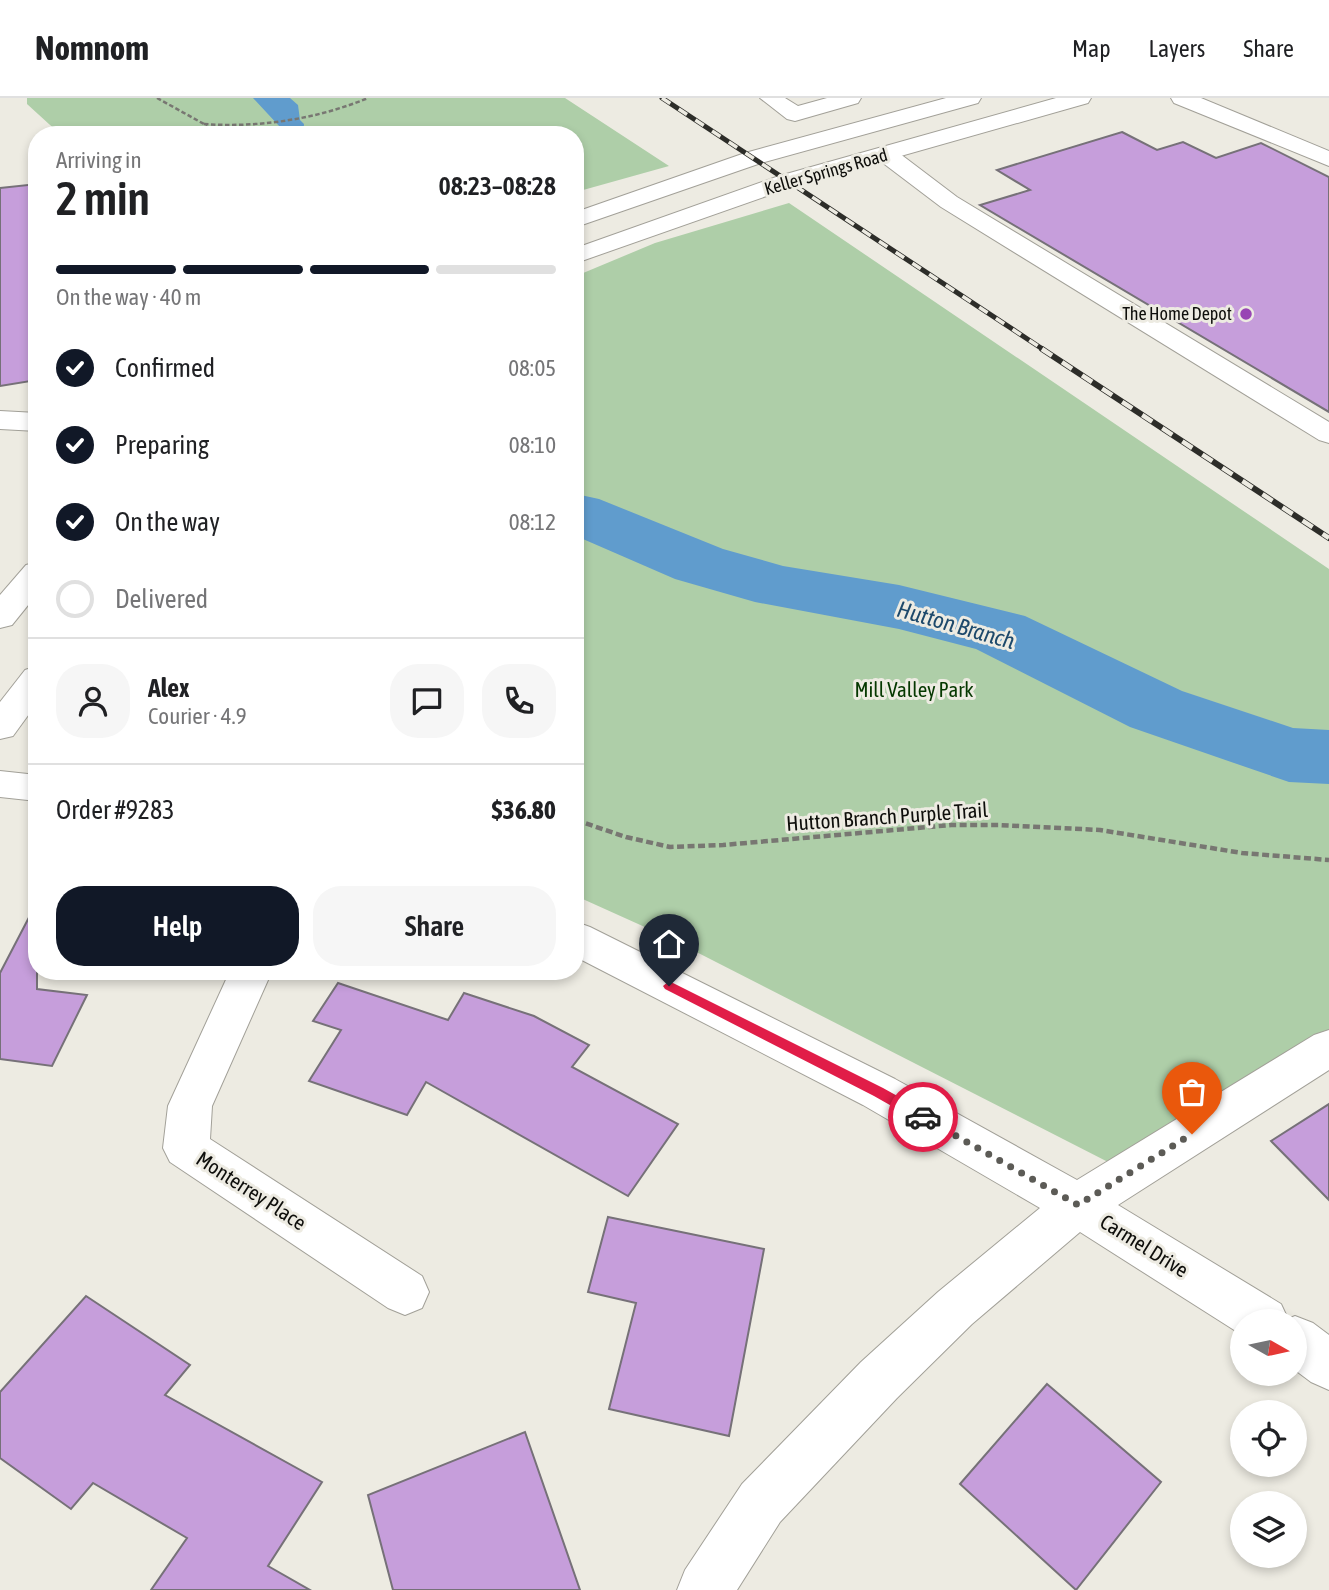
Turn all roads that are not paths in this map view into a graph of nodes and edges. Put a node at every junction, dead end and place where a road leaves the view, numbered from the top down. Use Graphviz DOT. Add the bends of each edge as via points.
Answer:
graph roads {
  1 [pos="771,98"];
  2 [pos="850,98"];
  3 [pos="1080,98"];
  4 [pos="1182,98"];
  5 [pos="952,100"];
  6 [pos="887,155"];
  7 [pos="1329,159"];
  8 [pos="584,217"];
  9 [pos="584,253"];
  10 [pos="0,398"];
  11 [pos="28,400"];
  12 [pos="0,420"];
  13 [pos="28,422"];
  14 [pos="1329,434"];
  15 [pos="28,583"];
  16 [pos="0,617"];
  17 [pos="28,690"];
  18 [pos="0,727"];
  19 [pos="0,784"];
  20 [pos="28,788"];
  21 [pos="584,942"];
  22 [pos="247,980"];
  23 [pos="1329,1048"];
  24 [pos="1078,1205"];
  25 [pos="405,1292"];
  26 [pos="1245,1309"];
  27 [pos="1307,1349"];
  28 [pos="1329,1366"];
  29 [pos="705,1590"];
  1 -- 2 [label="main road" via="795,114"];
  3 -- 6 [label="main road, Keller Springs Road"];
  4 -- 7 [label="main road"];
  5 -- 6 [label="main road" via="929,119 886,133 880,141"];
  5 -- 8 [label="main road, Keller Springs Road" via="753,158"];
  6 -- 9 [label="main road, Keller Springs Road" via="787,181"];
  6 -- 14 [label="main road" via="949,202"];
  10 -- 11 [label="main road"];
  12 -- 13 [label="main road"];
  15 -- 16 [label="main road"];
  17 -- 18 [label="main road"];
  19 -- 20 [label="main road"];
  21 -- 24 [label="main road, Carmel Drive" via="879,1092"];
  22 -- 25 [label="main road, Monterrey Place" via="190,1106 186,1148"];
  23 -- 24 [label="main road"];
  24 -- 26 [label="main road, Carmel Drive"];
  24 -- 29 [label="main road" via="955,1308 879,1380 761,1503"];
  27 -- 28 [label="main road"];
}
